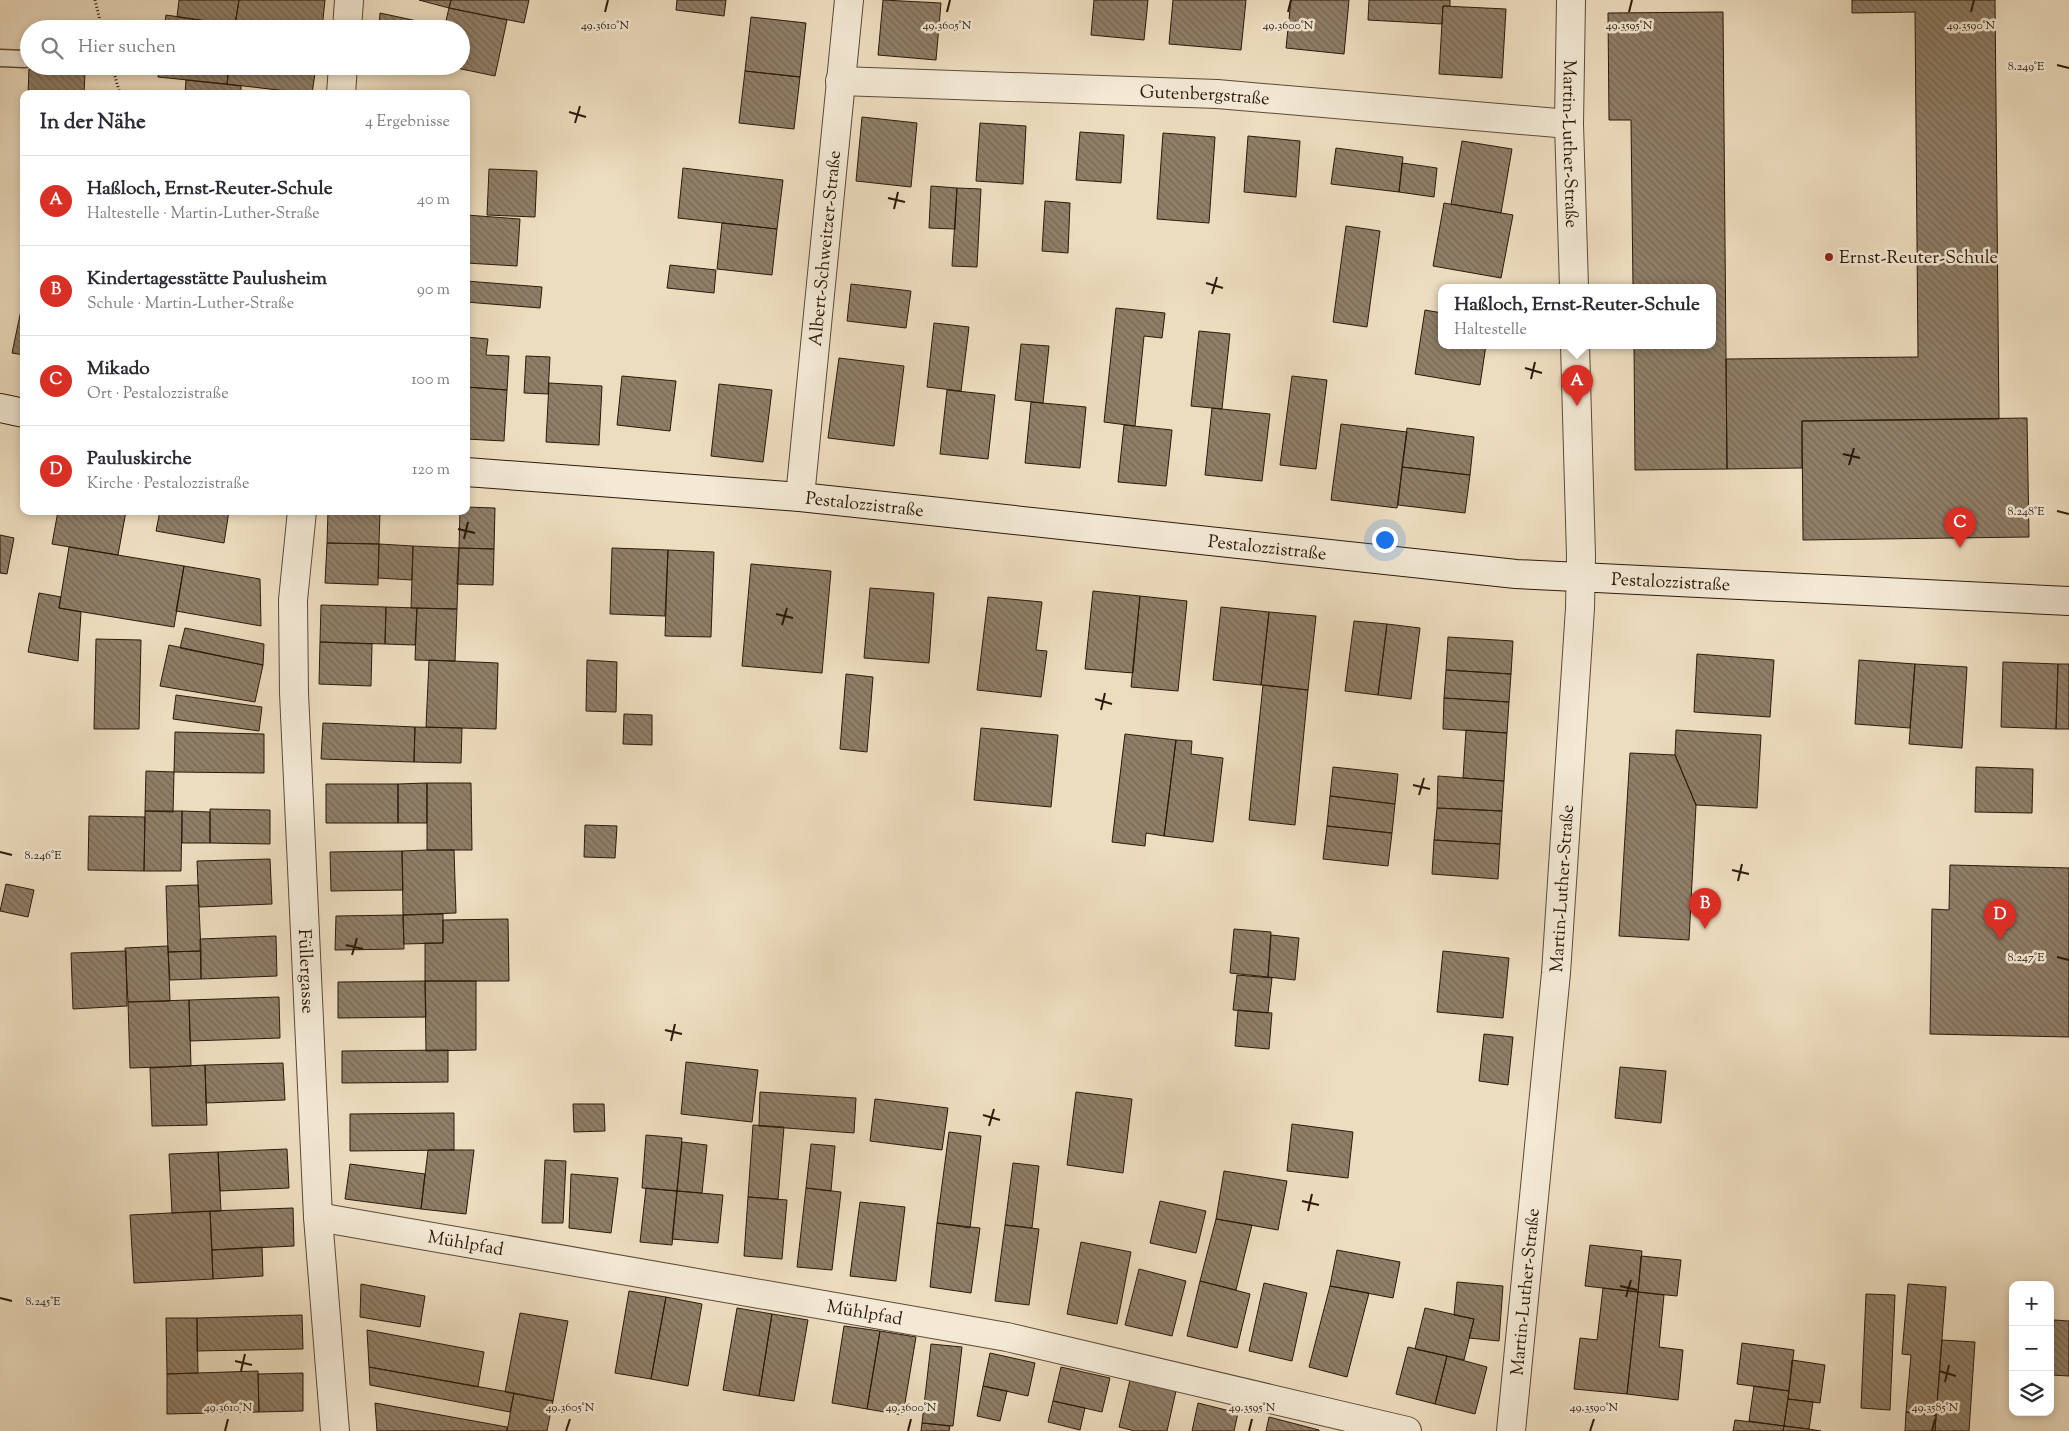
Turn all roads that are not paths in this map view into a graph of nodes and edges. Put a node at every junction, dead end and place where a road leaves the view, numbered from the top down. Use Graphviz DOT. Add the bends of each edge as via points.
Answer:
graph roads {
  1 [pos="350,0"];
  2 [pos="850,0"];
  3 [pos="1570,0"];
  4 [pos="348,20"];
  5 [pos="0,58"];
  6 [pos="20,59"];
  7 [pos="342,75"];
  8 [pos="840,81"];
  9 [pos="341,90"];
  10 [pos="1569,124"];
  11 [pos="1574,284"];
  12 [pos="1575,349"];
  13 [pos="0,408"];
  14 [pos="20,412"];
  15 [pos="470,472"];
  16 [pos="800,497"];
  17 [pos="302,515"];
  18 [pos="1580,579"];
  19 [pos="2069,601"];
  20 [pos="318,1217"];
  21 [pos="335,1431"];
  22 [pos="1406,1431"];
  23 [pos="1511,1431"];
  1 -- 4 [label="street"];
  2 -- 8 [label="street, Albert-Schweitzer-Straße"];
  3 -- 10 [label="street, Martin-Luther-Straße"];
  5 -- 6 [label="lane"];
  7 -- 9 [label="street"];
  8 -- 10 [label="street, Gutenbergstraße" via="1217,94"];
  8 -- 16 [label="street, Albert-Schweitzer-Straße"];
  10 -- 11 [label="street, Martin-Luther-Straße"];
  12 -- 18 [label="street, Martin-Luther-Straße"];
  13 -- 14 [label="street"];
  15 -- 16 [label="street, Pestalozzistraße"];
  16 -- 18 [label="street, Pestalozzistraße"];
  17 -- 20 [label="street, Füllergasse" via="294,600 294,693"];
  18 -- 19 [label="street, Pestalozzistraße"];
  18 -- 23 [label="street, Martin-Luther-Straße" via="1556,972"];
  20 -- 21 [label="street, Füllergasse"];
  20 -- 22 [label="street, Mühlpfad" via="1007,1338"];
}
